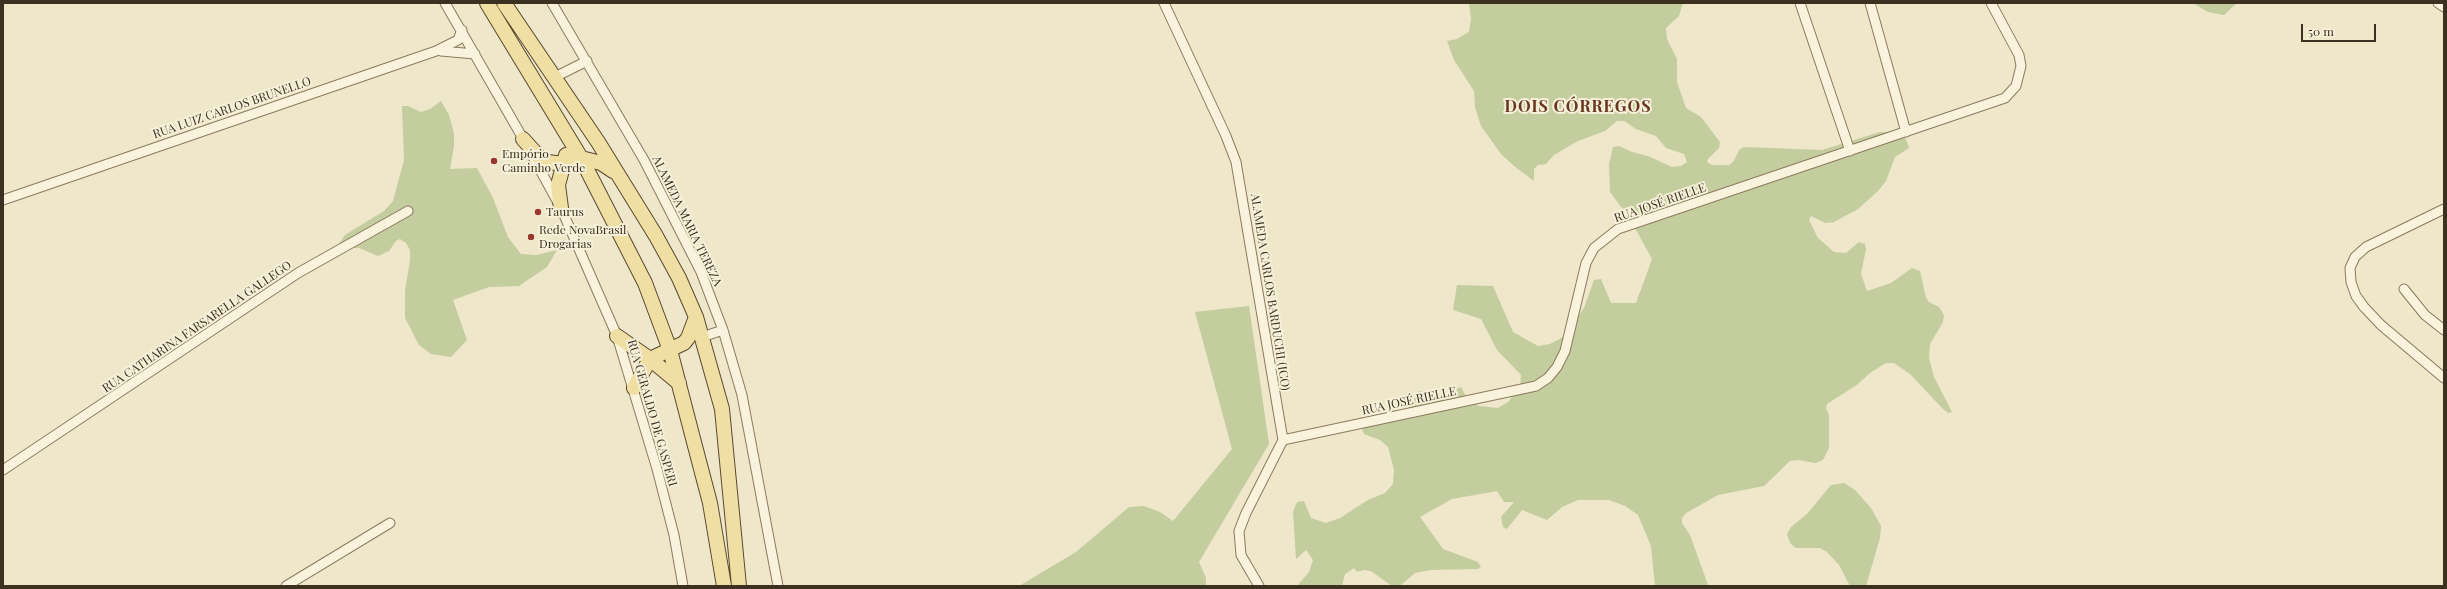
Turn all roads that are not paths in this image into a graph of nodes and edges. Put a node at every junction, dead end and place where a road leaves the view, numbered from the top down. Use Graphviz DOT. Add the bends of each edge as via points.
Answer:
graph roads {
  1 [pos="445,3"];
  2 [pos="487,3"];
  3 [pos="504,3"];
  4 [pos="552,3"];
  5 [pos="1164,3"];
  6 [pos="1800,3"];
  7 [pos="1870,3"];
  8 [pos="1991,3"];
  9 [pos="2438,3"];
  10 [pos="2444,7"];
  11 [pos="462,30"];
  12 [pos="436,51"];
  13 [pos="475,54"];
  14 [pos="587,61"];
  15 [pos="555,77"];
  16 [pos="1906,132"];
  17 [pos="523,139"];
  18 [pos="569,141"];
  19 [pos="1850,151"];
  20 [pos="580,158"];
  21 [pos="565,164"];
  22 [pos="615,173"];
  23 [pos="3,200"];
  24 [pos="561,208"];
  25 [pos="2444,209"];
  26 [pos="408,211"];
  27 [pos="2404,288"];
  28 [pos="696,317"];
  29 [pos="723,330"];
  30 [pos="2444,330"];
  31 [pos="617,336"];
  32 [pos="702,337"];
  33 [pos="670,350"];
  34 [pos="650,359"];
  35 [pos="2444,378"];
  36 [pos="679,383"];
  37 [pos="634,388"];
  38 [pos="1283,440"];
  39 [pos="3,470"];
  40 [pos="390,523"];
  41 [pos="286,586"];
  42 [pos="683,586"];
  43 [pos="724,586"];
  44 [pos="739,586"];
  45 [pos="778,586"];
  46 [pos="1259,586"];
  1 -- 11 [label="street, RUA GERALDO DE GASPERI"];
  2 -- 18 [label="main road"];
  3 -- 15 [label="main road"];
  4 -- 14 [label="street, ALAMEDA MARIA TEREZA"];
  5 -- 38 [label="street, ALAMEDA CARLOS BARDUCHI (ICO)" via="1236,162"];
  6 -- 19 [label="street"];
  7 -- 16 [label="street"];
  8 -- 16 [label="street, RUA JOSÉ RIELLE" via="2019,55 2020,66 2016,86 2005,98"];
  9 -- 10 [label="street"];
  11 -- 12 [label="street, RUA LUIZ CARLOS BRUNELLO" via="458,40"];
  11 -- 13 [label="street, RUA GERALDO DE GASPERI"];
  12 -- 13 [label="street"];
  12 -- 23 [label="street, RUA LUIZ CARLOS BRUNELLO"];
  13 -- 17 [label="street, RUA GERALDO DE GASPERI"];
  14 -- 15 [label="street"];
  14 -- 29 [label="street, ALAMEDA MARIA TEREZA" via="673,214 701,272"];
  15 -- 22 [label="main road"];
  16 -- 19 [label="street, RUA JOSÉ RIELLE"];
  17 -- 21 [label="main road" via="540,158 556,164"];
  17 -- 24 [label="street, RUA GERALDO DE GASPERI"];
  18 -- 20 [label="main road"];
  18 -- 21 [label="main road"];
  19 -- 38 [label="street, RUA JOSÉ RIELLE" via="1618,229 1606,237 1594,248 1586,263 1565,351 1558,367 1536,386"];
  20 -- 21 [label="main road"];
  20 -- 22 [label="main road" via="601,163"];
  20 -- 33 [label="main road" via="645,283"];
  21 -- 24 [label="main road" via="558,185"];
  22 -- 28 [label="main road" via="656,236 679,278"];
  24 -- 31 [label="street, RUA GERALDO DE GASPERI"];
  25 -- 35 [label="street" via="2366,247 2355,257 2350,268 2356,296 2364,307 2381,325"];
  26 -- 39 [label="street, RUA CATHARINA FARSARELLA GALLEGO" via="298,273"];
  27 -- 30 [label="street" via="2425,315"];
  28 -- 32 [label="main road"];
  28 -- 33 [label="main road" via="688,338"];
  29 -- 32 [label="street"];
  29 -- 45 [label="street, ALAMEDA MARIA TEREZA" via="745,410"];
  31 -- 34 [label="main road"];
  31 -- 37 [label="street, RUA GERALDO DE GASPERI"];
  32 -- 44 [label="main road" via="722,410"];
  33 -- 34 [label="main road"];
  33 -- 36 [label="main road"];
  34 -- 36 [label="main road"];
  34 -- 37 [label="main road"];
  36 -- 43 [label="main road" via="710,503"];
  37 -- 42 [label="street, RUA GERALDO DE GASPERI" via="674,535"];
  38 -- 46 [label="street" via="1239,531 1241,555"];
  40 -- 41 [label="street"];
}
